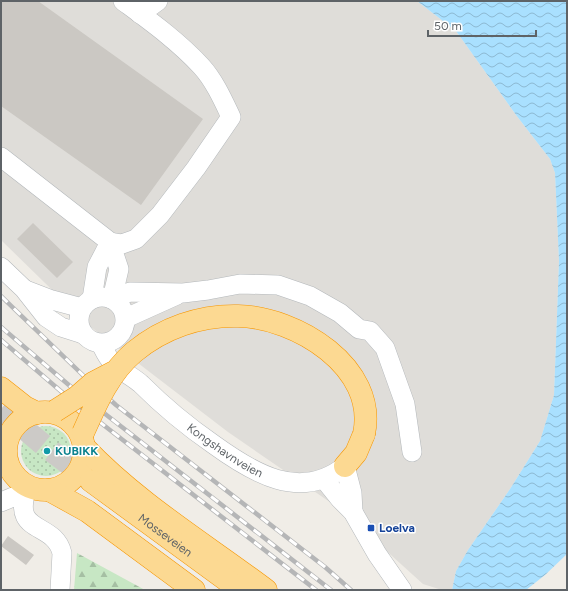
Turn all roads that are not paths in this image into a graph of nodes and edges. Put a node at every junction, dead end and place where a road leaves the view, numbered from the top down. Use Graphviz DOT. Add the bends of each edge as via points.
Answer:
graph roads {
  1 [pos="123,1"];
  2 [pos="158,1"];
  3 [pos="140,14"];
  4 [pos="1,158"];
  5 [pos="110,242"];
  6 [pos="1,268"];
  7 [pos="24,289"];
  8 [pos="183,293"];
  9 [pos="112,299"];
  10 [pos="87,304"];
  11 [pos="126,318"];
  12 [pos="83,334"];
  13 [pos="120,336"];
  14 [pos="101,344"];
  15 [pos="115,371"];
  16 [pos="140,383"];
  17 [pos="1,388"];
  18 [pos="48,412"];
  19 [pos="83,439"];
  20 [pos="4,451"];
  21 [pos="412,452"];
  22 [pos="345,466"];
  23 [pos="324,479"];
  24 [pos="33,491"];
  25 [pos="1,502"];
  26 [pos="353,512"];
  27 [pos="60,590"];
  28 [pos="194,590"];
  29 [pos="220,590"];
  30 [pos="240,590"];
  31 [pos="266,590"];
  32 [pos="402,590"];
  1 -- 3 [label="street"];
  2 -- 3 [label="street"];
  3 -- 5 [label="street" via="202,66 231,117 160,215 136,239 122,244"];
  4 -- 5 [label="street"];
  5 -- 9 [label="street" via="119,269"];
  5 -- 10 [label="street" via="98,266"];
  6 -- 7 [label="street"];
  7 -- 10 [label="street" via="52,300"];
  7 -- 12 [label="street" via="46,317 61,327"];
  8 -- 9 [label="street" via="130,292"];
  8 -- 11 [label="street"];
  8 -- 21 [label="street" via="240,284 278,285 326,304 359,329 370,332 385,348 405,404"];
  9 -- 10 [label="street" via="106,297"];
  9 -- 11 [label="street" via="124,310"];
  10 -- 12 [label="street" via="79,322"];
  11 -- 13 [label="street"];
  12 -- 14 [label="street"];
  13 -- 14 [label="street"];
  13 -- 16 [label="street, Kongshavnveien"];
  14 -- 16 [label="street, Kongshavnveien" via="111,362"];
  15 -- 18 [label="highway, bridge" via="93,382 76,397"];
  15 -- 19 [label="highway, bridge"];
  15 -- 22 [label="highway, bridge" via="144,345 180,325 205,318 239,316 265,319 286,326 327,350 343,365 362,396 366,410 364,434 356,453"];
  16 -- 23 [label="street, Kongshavnveien" via="182,422 253,470 288,482 303,483"];
  17 -- 18 [label="highway" via="25,407"];
  18 -- 19 [label="highway" via="70,421"];
  18 -- 20 [label="highway" via="24,418 14,427"];
  19 -- 24 [label="highway" via="83,458 75,476 59,487"];
  19 -- 31 [label="highway" via="109,473"];
  20 -- 24 [label="highway" via="15,476"];
  22 -- 23 [label="street, Kongshavnveien"];
  22 -- 26 [label="street" via="352,493"];
  23 -- 26 [label="street"];
  24 -- 25 [label="street"];
  24 -- 27 [label="street" via="24,511 29,522 62,553"];
  24 -- 28 [label="highway" via="87,511"];
  26 -- 32 [label="street" via="377,554"];
  29 -- 30 [label="highway, Mosseveien" via="88,486"];
}
